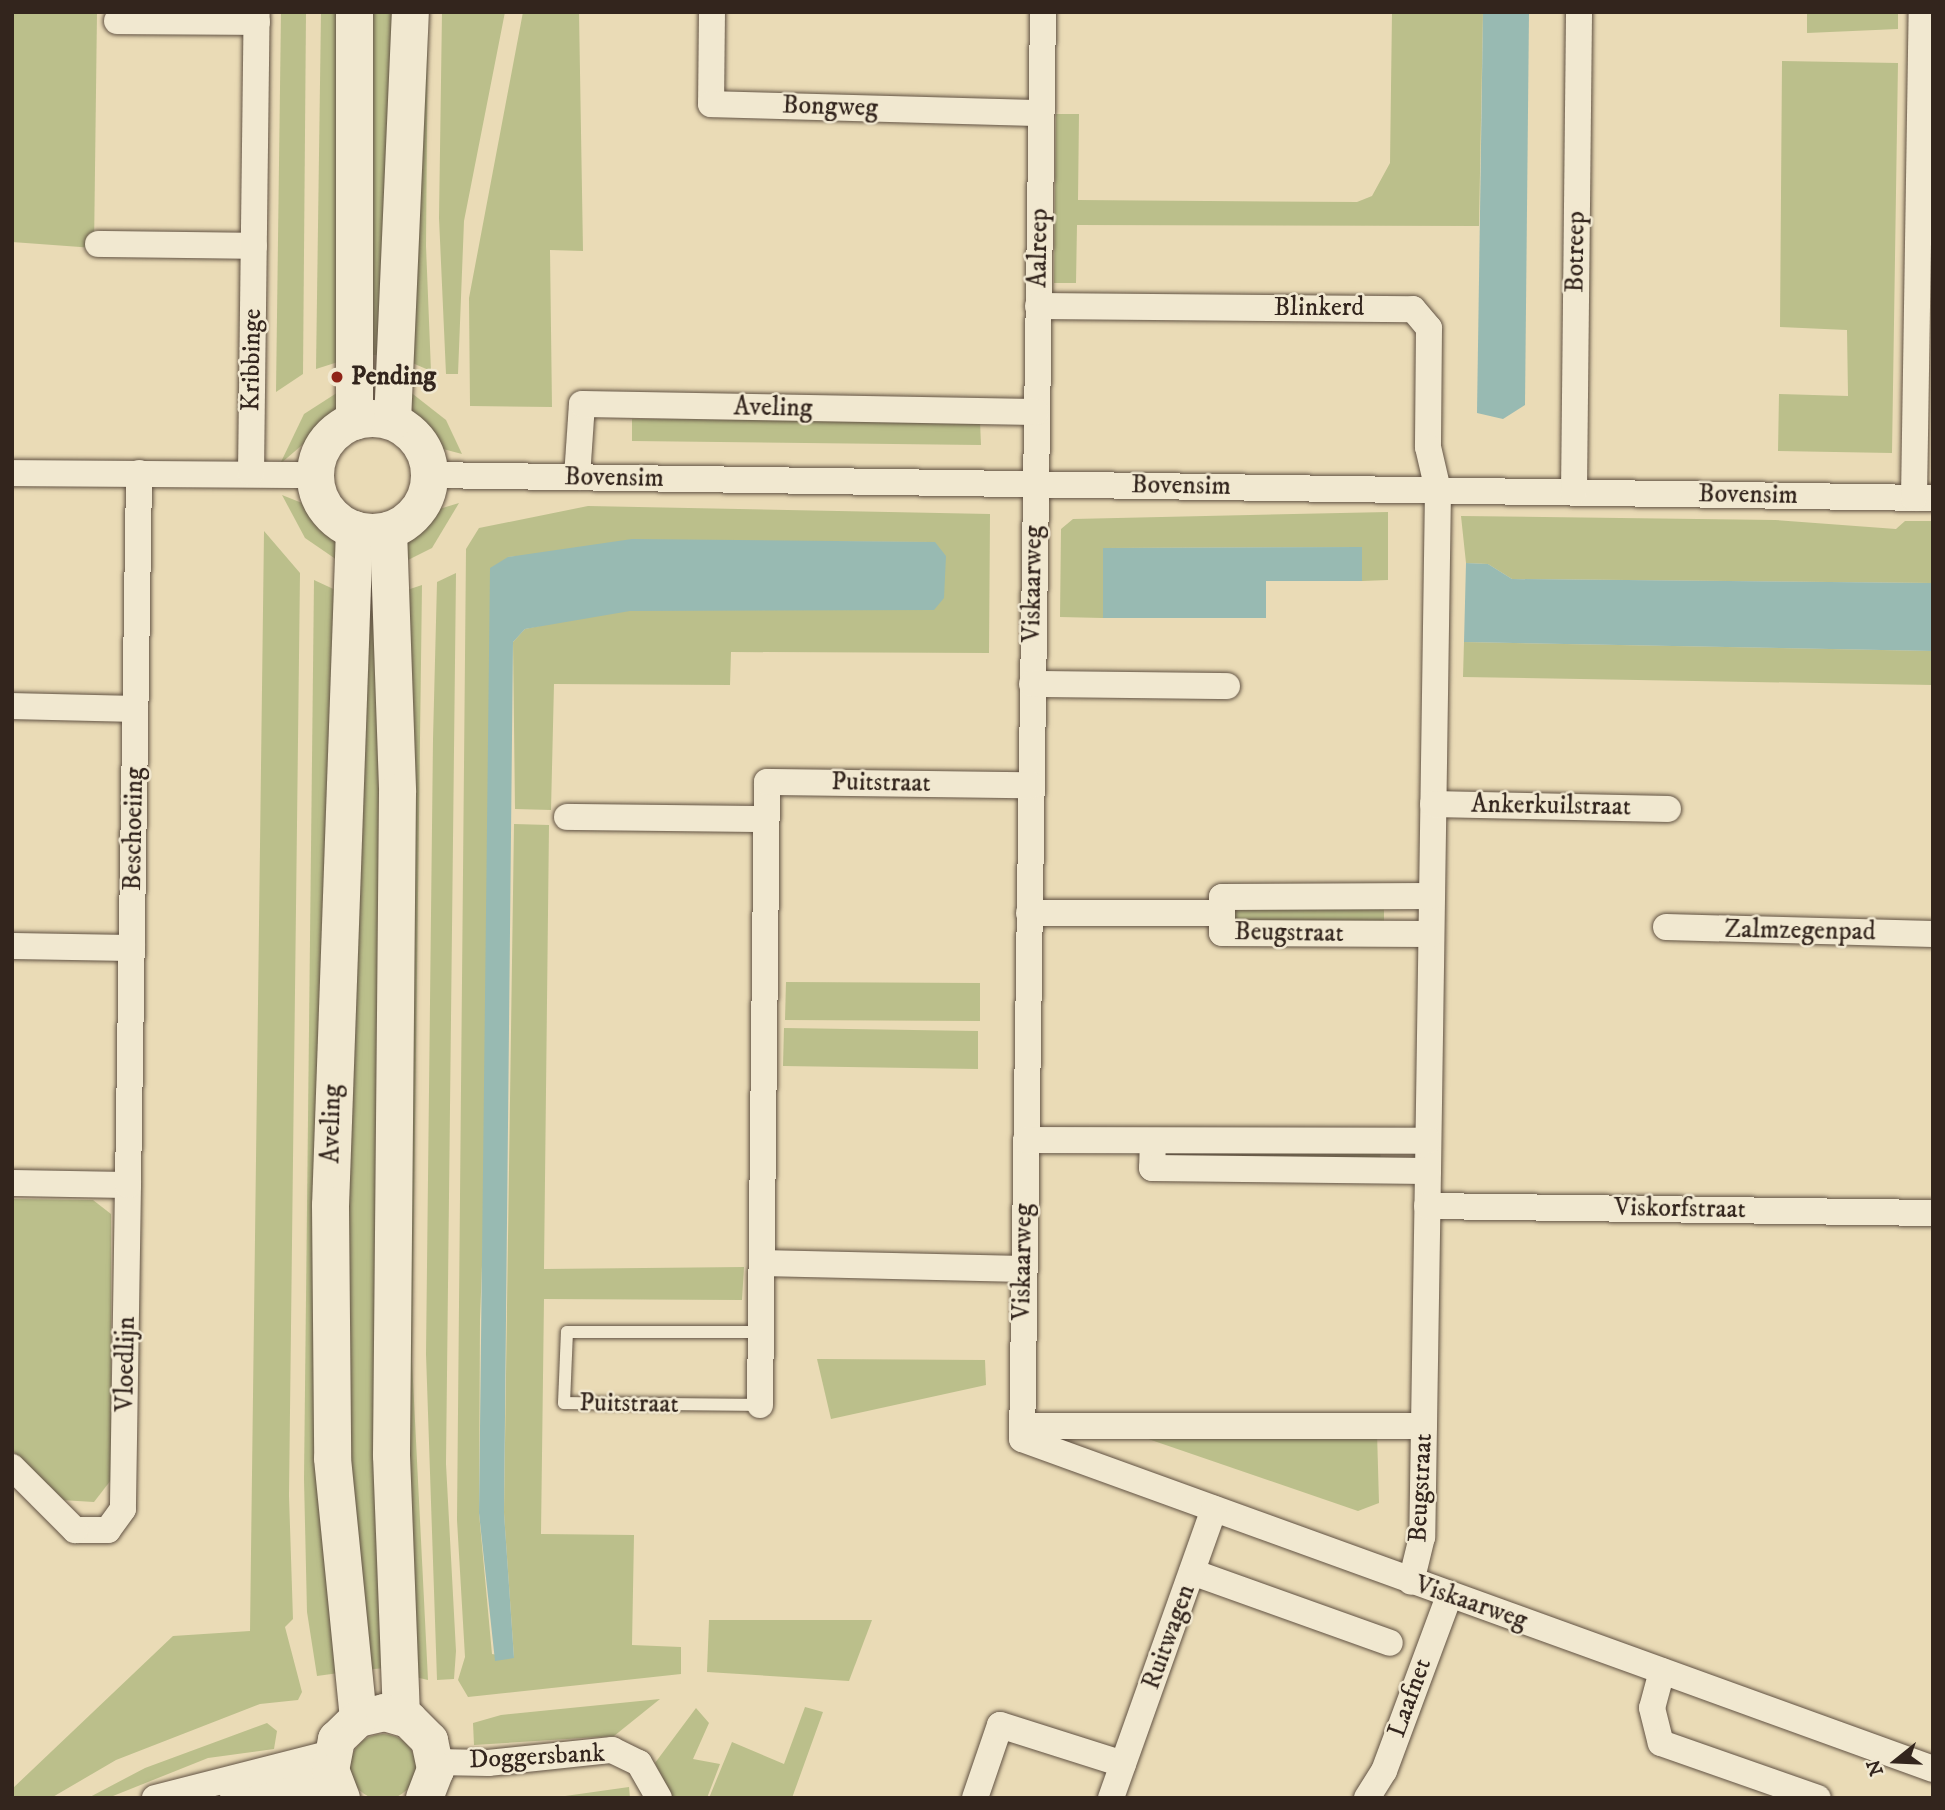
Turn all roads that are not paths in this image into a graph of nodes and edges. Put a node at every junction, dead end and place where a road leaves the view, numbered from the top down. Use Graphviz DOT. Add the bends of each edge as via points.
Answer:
graph roads {
  1 [pos="354,12"];
  2 [pos="410,12"];
  3 [pos="712,12"];
  4 [pos="1042,12"];
  5 [pos="1579,12"];
  6 [pos="1922,12"];
  7 [pos="257,17"];
  8 [pos="117,21"];
  9 [pos="1041,113"];
  10 [pos="98,244"];
  11 [pos="254,246"];
  12 [pos="1038,306"];
  13 [pos="1036,412"];
  14 [pos="354,421"];
  15 [pos="392,421"];
  16 [pos="12,473"];
  17 [pos="139,473"];
  18 [pos="251,473"];
  19 [pos="315,475"];
  20 [pos="430,475"];
  21 [pos="577,477"];
  22 [pos="1035,484"];
  23 [pos="1438,490"];
  24 [pos="1574,492"];
  25 [pos="1924,498"];
  26 [pos="371,530"];
  27 [pos="1032,684"];
  28 [pos="1227,686"];
  29 [pos="12,706"];
  30 [pos="135,709"];
  31 [pos="1031,785"];
  32 [pos="1433,804"];
  33 [pos="1668,809"];
  34 [pos="567,817"];
  35 [pos="766,819"];
  36 [pos="1432,896"];
  37 [pos="1029,913"];
  38 [pos="1222,913"];
  39 [pos="1666,927"];
  40 [pos="1431,934"];
  41 [pos="1933,934"];
  42 [pos="12,946"];
  43 [pos="132,948"];
  44 [pos="1026,1140"];
  45 [pos="1153,1141"];
  46 [pos="1428,1141"];
  47 [pos="1428,1171"];
  48 [pos="12,1183"];
  49 [pos="128,1185"];
  50 [pos="1427,1206"];
  51 [pos="1933,1213"];
  52 [pos="763,1263"];
  53 [pos="1022,1269"];
  54 [pos="760,1332"];
  55 [pos="760,1405"];
  56 [pos="1022,1426"];
  57 [pos="1424,1426"];
  58 [pos="12,1466"];
  59 [pos="1214,1509"];
  60 [pos="1192,1572"];
  61 [pos="1411,1582"];
  62 [pos="1450,1595"];
  63 [pos="1390,1643"];
  64 [pos="1662,1671"];
  65 [pos="401,1715"];
  66 [pos="358,1718"];
  67 [pos="435,1762"];
  68 [pos="1124,1764"];
  69 [pos="1933,1769"];
  70 [pos="335,1778"];
  71 [pos="155,1798"];
  72 [pos="424,1798"];
  73 [pos="659,1798"];
  74 [pos="975,1798"];
  75 [pos="1111,1798"];
  76 [pos="1367,1798"];
  77 [pos="1818,1798"];
  1 -- 14 [label="main road"];
  2 -- 15 [label="main road"];
  3 -- 9 [label="street, Bongweg" via="711,104"];
  4 -- 9 [label="street, Aalreep"];
  5 -- 24 [label="street, Botreep"];
  6 -- 25 [label="street"];
  7 -- 8 [label="street, Kribbinge"];
  7 -- 11 [label="street, Kribbinge"];
  9 -- 12 [label="street, Aalreep"];
  10 -- 11 [label="street"];
  11 -- 18 [label="street, Kribbinge"];
  12 -- 13 [label="street, Aalreep"];
  12 -- 23 [label="street, Blinkerd" via="1413,309 1429,328 1428,447"];
  13 -- 21 [label="street, Aveling" via="583,404"];
  13 -- 22 [label="street, Aalreep"];
  14 -- 15 [label="main road"];
  14 -- 19 [label="main road" via="326,442"];
  15 -- 20 [label="main road" via="415,437"];
  16 -- 17 [label="street"];
  17 -- 18 [label="street"];
  17 -- 30 [label="street, Beschoeiing"];
  18 -- 19 [label="street"];
  19 -- 26 [label="main road" via="322,502"];
  20 -- 21 [label="street, Bovensim"];
  20 -- 26 [label="main road" via="422,504"];
  21 -- 22 [label="street, Bovensim"];
  22 -- 23 [label="street, Bovensim"];
  22 -- 27 [label="street, Viskaarweg"];
  23 -- 24 [label="street, Bovensim"];
  23 -- 32 [label="street, Beugstraat"];
  24 -- 25 [label="street, Bovensim"];
  26 -- 65 [label="main road" via="397,792 391,1455"];
  26 -- 66 [label="main road, Aveling" via="330,1205 332,1458"];
  27 -- 28 [label="street"];
  27 -- 31 [label="street, Viskaarweg"];
  29 -- 30 [label="street"];
  30 -- 43 [label="street, Beschoeiing"];
  31 -- 35 [label="street, Puitstraat" via="767,782"];
  31 -- 37 [label="street, Viskaarweg"];
  32 -- 33 [label="street, Ankerkuilstraat"];
  32 -- 36 [label="street, Beugstraat"];
  34 -- 35 [label="street"];
  35 -- 52 [label="street, Puitstraat"];
  36 -- 38 [label="street, Beugstraat" via="1222,897"];
  36 -- 40 [label="street, Beugstraat"];
  37 -- 38 [label="street"];
  37 -- 44 [label="street, Viskaarweg"];
  38 -- 40 [label="street, Beugstraat" via="1222,933"];
  39 -- 41 [label="street, Zalmzegenpad"];
  40 -- 46 [label="street, Beugstraat"];
  42 -- 43 [label="street"];
  43 -- 49 [label="street, Beschoeiing"];
  44 -- 45 [label="street"];
  44 -- 53 [label="street, Viskaarweg"];
  45 -- 46 [label="street"];
  45 -- 47 [label="street" via="1152,1168"];
  46 -- 47 [label="street, Beugstraat"];
  47 -- 50 [label="street, Beugstraat"];
  48 -- 49 [label="street"];
  49 -- 58 [label="street, Vloedlijn" via="123,1509 108,1531 75,1530"];
  50 -- 51 [label="street, Viskorfstraat"];
  50 -- 57 [label="street, Beugstraat"];
  52 -- 53 [label="street"];
  52 -- 54 [label="street, Puitstraat"];
  53 -- 56 [label="street, Viskaarweg"];
  54 -- 55 [label="street, Puitstraat"];
  54 -- 55 [label="lane, Puitstraat" via="567,1332 564,1403"];
  56 -- 57 [label="street"];
  56 -- 59 [label="street, Viskaarweg" via="1022,1439"];
  57 -- 61 [label="street, Beugstraat" via="1422,1537"];
  59 -- 60 [label="street, Ruitwagen"];
  59 -- 61 [label="street, Viskaarweg"];
  60 -- 63 [label="street, Laafnet"];
  60 -- 68 [label="street, Ruitwagen"];
  61 -- 62 [label="street, Viskaarweg"];
  62 -- 64 [label="street, Viskaarweg"];
  62 -- 76 [label="street, Laafnet" via="1384,1771"];
  64 -- 69 [label="street, Viskaarweg"];
  64 -- 77 [label="street" via="1652,1708 1661,1743"];
  65 -- 66 [label="main road"];
  65 -- 67 [label="main road" via="425,1734"];
  66 -- 70 [label="main road" via="340,1733"];
  67 -- 72 [label="main road"];
  67 -- 73 [label="street, Doggersbank" via="488,1763 612,1750 639,1763"];
  68 -- 74 [label="street" via="1000,1725"];
  68 -- 75 [label="street, Ruitwagen"];
  70 -- 71 [label="street" via="182,1787"];
}
